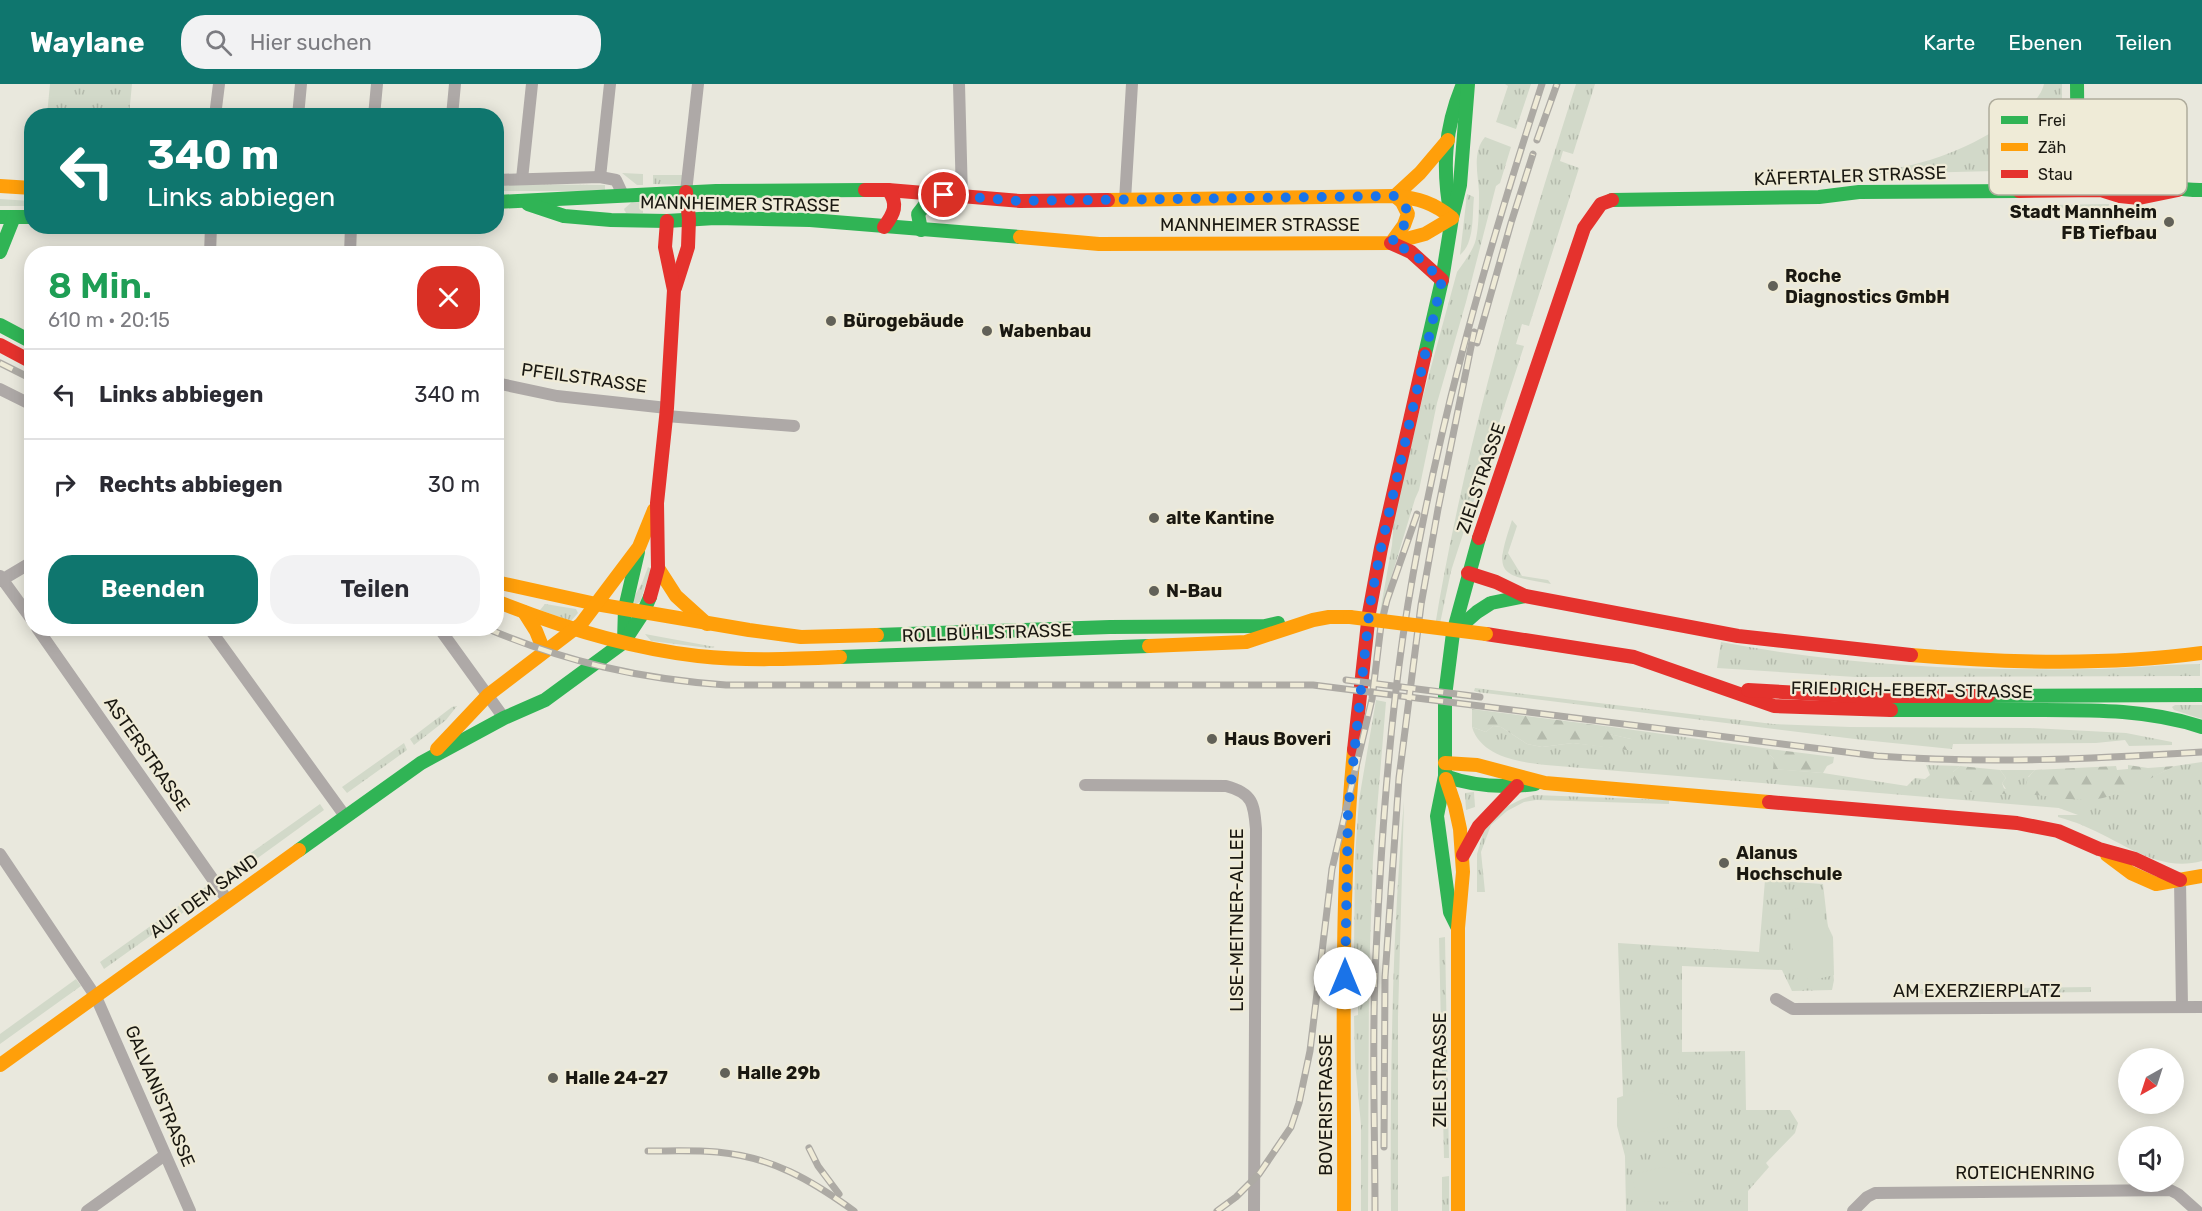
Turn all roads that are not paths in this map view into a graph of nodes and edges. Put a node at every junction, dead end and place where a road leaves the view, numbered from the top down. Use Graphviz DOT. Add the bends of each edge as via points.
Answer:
graph roads {
  1 [pos="219,84"];
  2 [pos="301,84"];
  3 [pos="377,84"];
  4 [pos="455,84"];
  5 [pos="532,84"];
  6 [pos="610,84"];
  7 [pos="698,84"];
  8 [pos="959,84"];
  9 [pos="1132,84"];
  10 [pos="1463,84"];
  11 [pos="1468,84"];
  12 [pos="2077,84"];
  13 [pos="2077,99"];
  14 [pos="216,108"];
  15 [pos="299,108"];
  16 [pos="375,108"];
  17 [pos="453,108"];
  18 [pos="1448,140"];
  19 [pos="600,177"];
  20 [pos="522,179"];
  21 [pos="504,180"];
  22 [pos="0,186"];
  23 [pos="24,188"];
  24 [pos="888,190"];
  25 [pos="1989,190"];
  26 [pos="686,192"];
  27 [pos="623,195"];
  28 [pos="944,195"];
  29 [pos="2116,195"];
  30 [pos="2159,195"];
  31 [pos="1395,196"];
  32 [pos="962,197"];
  33 [pos="1125,200"];
  34 [pos="520,201"];
  35 [pos="504,202"];
  36 [pos="1601,204"];
  37 [pos="0,217"];
  38 [pos="14,217"];
  39 [pos="24,217"];
  40 [pos="1452,218"];
  41 [pos="689,219"];
  42 [pos="611,220"];
  43 [pos="667,221"];
  44 [pos="884,226"];
  45 [pos="921,230"];
  46 [pos="1391,243"];
  47 [pos="0,252"];
  48 [pos="1442,280"];
  49 [pos="674,290"];
  50 [pos="0,325"];
  51 [pos="24,338"];
  52 [pos="0,345"];
  53 [pos="24,358"];
  54 [pos="504,385"];
  55 [pos="0,389"];
  56 [pos="24,401"];
  57 [pos="667,412"];
  58 [pos="794,426"];
  59 [pos="657,502"];
  60 [pos="639,547"];
  61 [pos="24,566"];
  62 [pos="658,568"];
  63 [pos="1,579"];
  64 [pos="1467,579"];
  65 [pos="504,584"];
  66 [pos="1525,596"];
  67 [pos="1491,603"];
  68 [pos="504,604"];
  69 [pos="596,604"];
  70 [pos="24,609"];
  71 [pos="623,609"];
  72 [pos="524,612"];
  73 [pos="644,613"];
  74 [pos="1350,614"];
  75 [pos="707,624"];
  76 [pos="575,630"];
  77 [pos="1487,630"];
  78 [pos="1454,633"];
  79 [pos="43,636"];
  80 [pos="215,636"];
  81 [pos="445,636"];
  82 [pos="624,642"];
  83 [pos="544,651"];
  84 [pos="2202,653"];
  85 [pos="2180,657"];
  86 [pos="2202,659"];
  87 [pos="488,695"];
  88 [pos="2202,695"];
  89 [pos="504,718"];
  90 [pos="2202,727"];
  91 [pos="430,756"];
  92 [pos="1445,769"];
  93 [pos="1545,783"];
  94 [pos="1085,785"];
  95 [pos="1517,786"];
  96 [pos="345,816"];
  97 [pos="0,854"];
  98 [pos="1462,859"];
  99 [pos="4,869"];
  100 [pos="2202,876"];
  101 [pos="2180,880"];
  102 [pos="228,901"];
  103 [pos="1458,928"];
  104 [pos="96,997"];
  105 [pos="1776,999"];
  106 [pos="2182,1007"];
  107 [pos="2202,1007"];
  108 [pos="0,1065"];
  109 [pos="165,1155"];
  110 [pos="87,1211"];
  111 [pos="190,1211"];
  112 [pos="1254,1211"];
  113 [pos="1344,1211"];
  114 [pos="1458,1211"];
  115 [pos="1853,1211"];
  116 [pos="2197,1211"];
  1 -- 14 [label="street"];
  2 -- 15 [label="street"];
  3 -- 16 [label="street"];
  4 -- 17 [label="street"];
  5 -- 20 [label="street"];
  6 -- 19 [label="street"];
  7 -- 26 [label="street"];
  8 -- 32 [label="street"];
  9 -- 33 [label="street"];
  10 -- 18 [label="main road"];
  11 -- 40 [label="main road, BOVERISTRASSE" via="1460,185"];
  12 -- 13 [label="main road"];
  18 -- 31 [label="main road"];
  18 -- 40 [label="main road" via="1445,183"];
  19 -- 20 [label="street"];
  19 -- 27 [label="street, MANNHEIMER STRASSE" via="616,180"];
  20 -- 21 [label="street"];
  22 -- 23 [label="main road"];
  24 -- 26 [label="main road, MANNHEIMER STRASSE"];
  24 -- 28 [label="main road, MANNHEIMER STRASSE"];
  24 -- 44 [label="main road" via="897,205"];
  25 -- 36 [label="main road, KÄFERTALER STRASSE" via="1615,199"];
  26 -- 27 [label="main road, MANNHEIMER STRASSE"];
  26 -- 41 [label="main road"];
  26 -- 43 [label="main road"];
  27 -- 34 [label="main road, MANNHEIMER STRASSE"];
  27 -- 42 [label="main road" via="620,209"];
  28 -- 32 [label="main road, MANNHEIMER STRASSE"];
  28 -- 45 [label="main road" via="925,205 918,214"];
  29 -- 30 [label="main road, KÄFERTALER STRASSE"];
  31 -- 33 [label="main road, MANNHEIMER STRASSE"];
  31 -- 40 [label="main road, MANNHEIMER STRASSE" via="1432,203"];
  31 -- 46 [label="main road" via="1406,208 1408,218"];
  32 -- 33 [label="main road, MANNHEIMER STRASSE"];
  34 -- 35 [label="main road, MANNHEIMER STRASSE"];
  34 -- 42 [label="main road, MANNHEIMER STRASSE" via="564,216"];
  36 -- 64 [label="main road, ZIELSTRASSE" via="1584,228"];
  37 -- 38 [label="main road"];
  38 -- 39 [label="main road"];
  38 -- 47 [label="main road"];
  40 -- 46 [label="main road, MANNHEIMER STRASSE" via="1425,234"];
  40 -- 48 [label="main road, BOVERISTRASSE"];
  41 -- 43 [label="main road, MANNHEIMER STRASSE"];
  41 -- 44 [label="main road, MANNHEIMER STRASSE" via="802,220"];
  41 -- 49 [label="main road" via="688,247"];
  42 -- 43 [label="main road, MANNHEIMER STRASSE"];
  43 -- 49 [label="main road" via="665,247"];
  44 -- 45 [label="main road, MANNHEIMER STRASSE"];
  45 -- 46 [label="main road, MANNHEIMER STRASSE" via="1099,244"];
  46 -- 48 [label="main road" via="1412,252"];
  48 -- 113 [label="main road, BOVERISTRASSE" via="1370,605 1354,753 1345,933"];
  49 -- 57 [label="main road"];
  50 -- 51 [label="main road"];
  52 -- 53 [label="main road"];
  54 -- 57 [label="street, PFEILSTRASSE"];
  55 -- 56 [label="street"];
  57 -- 58 [label="street, PFEILSTRASSE"];
  57 -- 59 [label="main road"];
  59 -- 60 [label="main road"];
  59 -- 62 [label="main road, AUF DEM SAND"];
  60 -- 69 [label="main road, AUF DEM SAND"];
  60 -- 71 [label="main road"];
  61 -- 63 [label="street"];
  62 -- 73 [label="main road, AUF DEM SAND"];
  62 -- 75 [label="main road" via="676,596"];
  63 -- 70 [label="street"];
  64 -- 66 [label="main road, FRIEDRICH-EBERT-STRASSE" via="1496,582"];
  64 -- 67 [label="main road"];
  64 -- 78 [label="main road, ZIELSTRASSE"];
  65 -- 69 [label="main road"];
  66 -- 67 [label="main road, FRIEDRICH-EBERT-STRASSE"];
  66 -- 85 [label="main road, FRIEDRICH-EBERT-STRASSE" via="1728,634 1962,659 2109,662"];
  67 -- 78 [label="main road, FRIEDRICH-EBERT-STRASSE"];
  68 -- 72 [label="main road"];
  69 -- 71 [label="main road"];
  69 -- 76 [label="main road, AUF DEM SAND"];
  71 -- 73 [label="main road, ROLLBÜHLSTRASSE"];
  71 -- 82 [label="main road"];
  72 -- 76 [label="main road"];
  72 -- 83 [label="main road"];
  73 -- 75 [label="main road, ROLLBÜHLSTRASSE"];
  73 -- 82 [label="main road, AUF DEM SAND"];
  74 -- 75 [label="main road, ROLLBÜHLSTRASSE" via="1324,610 1265,626 801,637"];
  74 -- 77 [label="main road, bridge"];
  74 -- 82 [label="main road, ROLLBÜHLSTRASSE" via="1302,623 1246,642 728,658"];
  76 -- 82 [label="main road, ROLLBÜHLSTRASSE"];
  76 -- 83 [label="main road, AUF DEM SAND"];
  77 -- 88 [label="main road, FRIEDRICH-EBERT-STRASSE" via="1619,644 1740,689 1773,692 1857,696"];
  77 -- 90 [label="main road, FRIEDRICH-EBERT-STRASSE" via="1634,657 1774,706 2119,711 2177,719"];
  78 -- 92 [label="main road, ZIELSTRASSE" via="1445,696"];
  79 -- 102 [label="street, ASTERSTRASSE"];
  80 -- 96 [label="street"];
  81 -- 87 [label="street"];
  82 -- 89 [label="main road, AUF DEM SAND" via="545,700"];
  83 -- 87 [label="main road, AUF DEM SAND"];
  84 -- 85 [label="main road, FRIEDRICH-EBERT-STRASSE"];
  85 -- 86 [label="main road, FRIEDRICH-EBERT-STRASSE"];
  87 -- 89 [label="street"];
  87 -- 91 [label="main road, AUF DEM SAND"];
  89 -- 91 [label="main road, AUF DEM SAND"];
  91 -- 96 [label="main road, AUF DEM SAND"];
  92 -- 93 [label="main road" via="1477,765"];
  92 -- 95 [label="main road" via="1462,783"];
  92 -- 98 [label="main road, ZIELSTRASSE" via="1457,815"];
  92 -- 103 [label="main road, ZIELSTRASSE" via="1437,816 1450,912"];
  93 -- 95 [label="main road"];
  93 -- 101 [label="main road" via="2017,823 2058,831"];
  94 -- 112 [label="street, LISE-MEITNER-ALLEE" via="1226,786 1239,789 1250,798 1256,829"];
  95 -- 98 [label="main road" via="1486,815 1468,839"];
  96 -- 102 [label="main road, AUF DEM SAND"];
  97 -- 99 [label="street, GALVANISTRASSE"];
  98 -- 103 [label="main road, ZIELSTRASSE" via="1463,901"];
  99 -- 104 [label="street, GALVANISTRASSE"];
  100 -- 101 [label="main road"];
  101 -- 106 [label="street"];
  102 -- 104 [label="main road, AUF DEM SAND"];
  103 -- 114 [label="main road, ZIELSTRASSE"];
  104 -- 108 [label="main road, AUF DEM SAND"];
  104 -- 109 [label="street, GALVANISTRASSE"];
  105 -- 106 [label="street, AM EXERZIERPLATZ" via="1793,1009"];
  106 -- 107 [label="street, AM EXERZIERPLATZ"];
  109 -- 110 [label="street"];
  109 -- 111 [label="street, GALVANISTRASSE"];
  115 -- 116 [label="street, ROTEICHENRING" via="1875,1193 2170,1190"];
}
